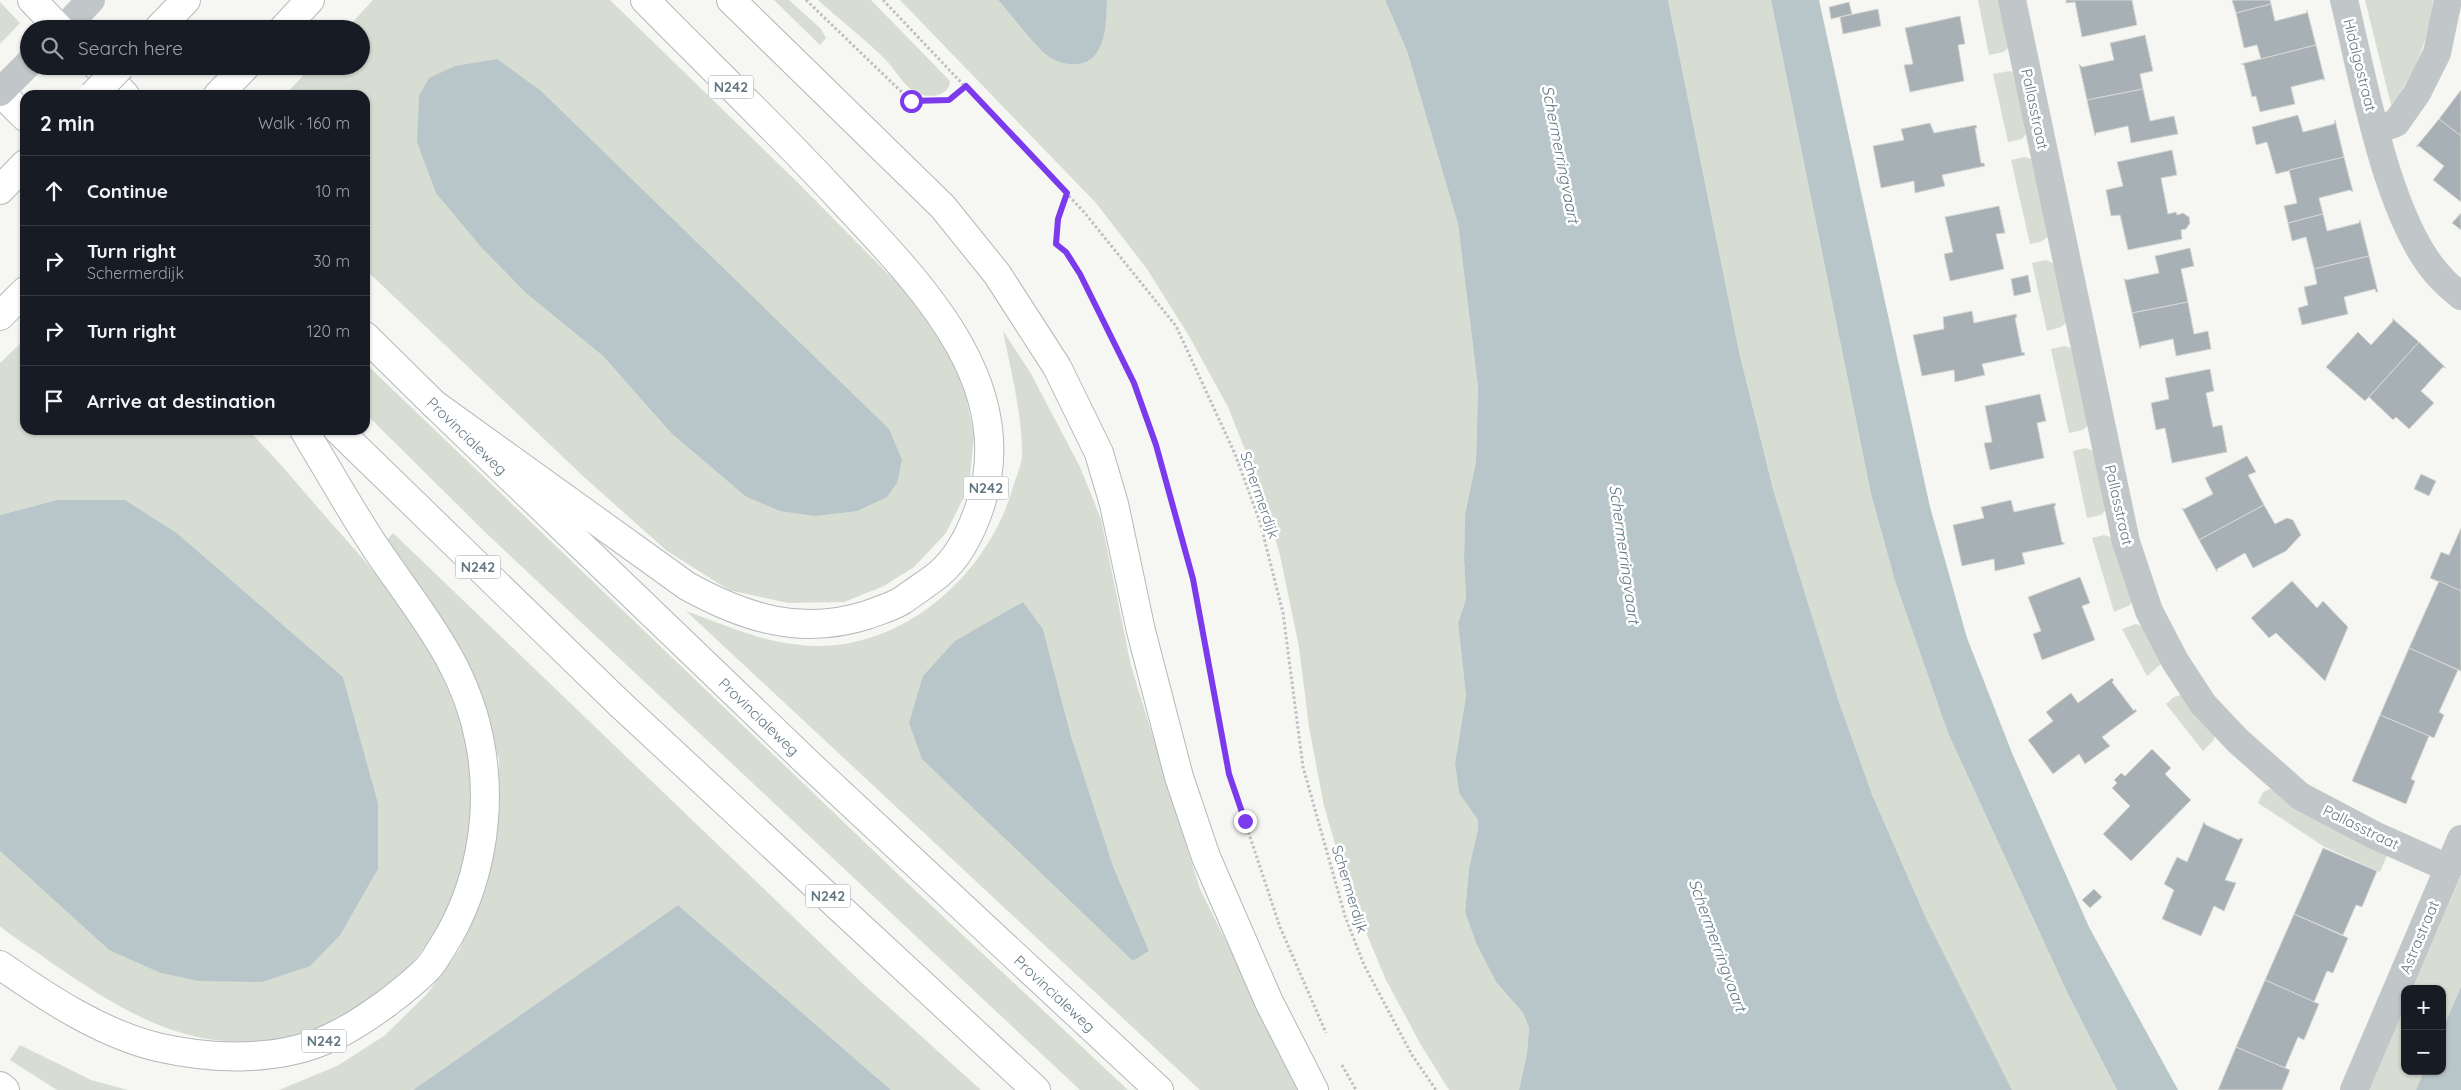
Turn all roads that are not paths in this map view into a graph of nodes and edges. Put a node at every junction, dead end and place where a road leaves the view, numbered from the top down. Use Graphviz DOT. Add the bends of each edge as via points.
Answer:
graph roads {
  1 [pos="32,0"];
  2 [pos="91,0"];
  3 [pos="186,0"];
  4 [pos="310,0"];
  5 [pos="645,0"];
  6 [pos="731,0"];
  7 [pos="2012,0"];
  8 [pos="2344,0"];
  9 [pos="2448,0"];
  10 [pos="53,20"];
  11 [pos="71,20"];
  12 [pos="167,20"];
  13 [pos="291,20"];
  14 [pos="20,72"];
  15 [pos="106,75"];
  16 [pos="112,75"];
  17 [pos="237,75"];
  18 [pos="98,90"];
  19 [pos="120,90"];
  20 [pos="223,90"];
  21 [pos="0,92"];
  22 [pos="20,112"];
  23 [pos="2377,130"];
  24 [pos="20,169"];
  25 [pos="0,190"];
  26 [pos="20,296"];
  27 [pos="2461,296"];
  28 [pos="2,314"];
  29 [pos="370,341"];
  30 [pos="434,404"];
  31 [pos="307,435"];
  32 [pos="343,435"];
  33 [pos="2461,839"];
  34 [pos="2448,868"];
  35 [pos="0,965"];
  36 [pos="0,1086"];
  37 [pos="5,1090"];
  38 [pos="1036,1090"];
  39 [pos="1159,1090"];
  40 [pos="1314,1090"];
  41 [pos="2354,1090"];
  1 -- 10 [label="main road"];
  2 -- 11 [label="street"];
  3 -- 12 [label="main road"];
  4 -- 13 [label="main road"];
  5 -- 30 [label="main road, N242" via="903,266 971,364 985,407 991,449 986,488 972,532 941,572 895,606 846,621 806,625 756,618 687,586"];
  6 -- 40 [label="main road" via="943,207 997,274 1056,367 1099,453 1179,777 1206,857 1269,1002"];
  7 -- 34 [label="street, Pallasstraat" via="2126,542 2149,611 2175,661 2204,704 2238,741 2300,796 2374,835"];
  8 -- 23 [label="street, Hidalgostraat"];
  9 -- 23 [label="street, Hidalgostraat" via="2437,53 2417,93 2396,123"];
  14 -- 21 [label="street, bridge"];
  15 -- 19 [label="main road"];
  16 -- 18 [label="main road, bridge"];
  17 -- 20 [label="main road"];
  21 -- 22 [label="main road"];
  23 -- 27 [label="street, Hidalgostraat" via="2399,207 2418,246 2440,278"];
  24 -- 25 [label="main road"];
  26 -- 28 [label="main road"];
  29 -- 30 [label="main road, Provincialeweg / N242"];
  30 -- 39 [label="main road, Provincialeweg / N242" via="805,760"];
  31 -- 35 [label="main road, N242" via="376,549 444,646 464,688 480,743 484,780 483,829 473,882 454,927 430,967 359,1024 308,1046 252,1056 202,1054 158,1047 124,1036 36,990"];
  32 -- 38 [label="main road, N242" via="620,704"];
  33 -- 34 [label="street, Astrastraat"];
  34 -- 41 [label="street, Astrastraat"];
  36 -- 37 [label="main road"];
}
